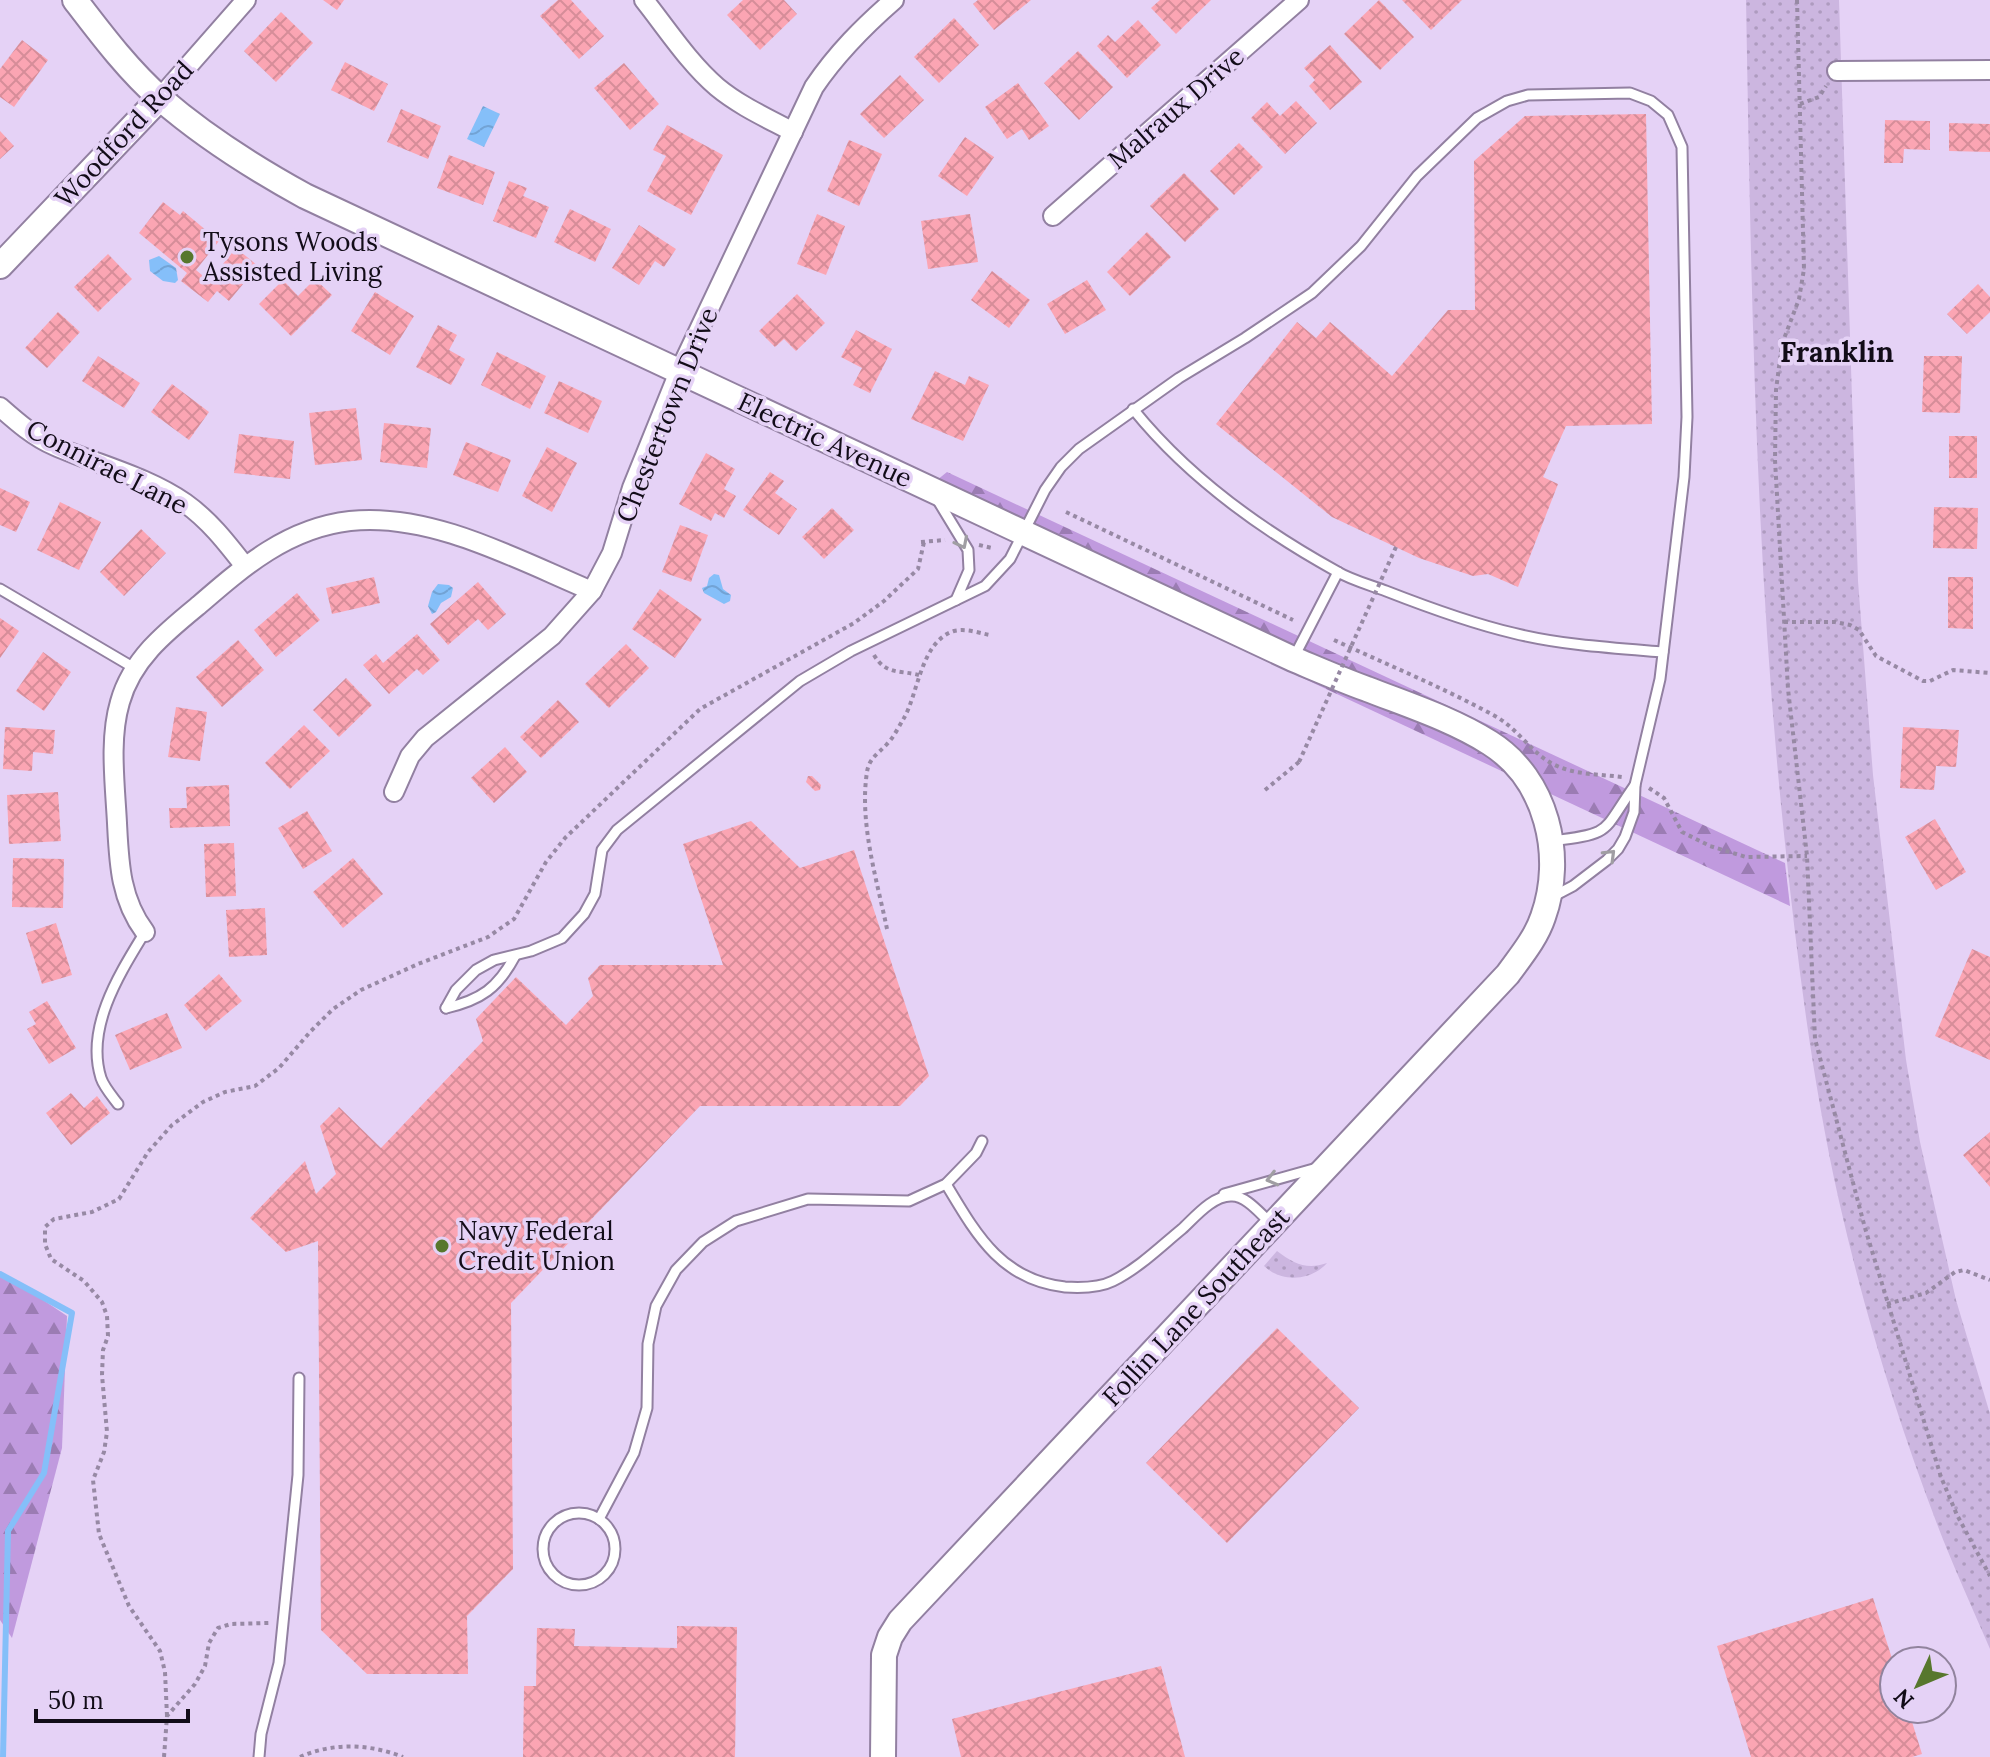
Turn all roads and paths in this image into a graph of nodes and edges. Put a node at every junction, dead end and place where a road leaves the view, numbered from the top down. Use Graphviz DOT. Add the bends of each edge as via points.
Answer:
graph roads {
  1 [pos="75,0"];
  2 [pos="246,0"];
  3 [pos="644,0"];
  4 [pos="894,0"];
  5 [pos="1299,0"];
  6 [pos="1797,0"];
  7 [pos="1990,70"];
  8 [pos="1837,71"];
  9 [pos="160,98"];
  10 [pos="1800,104"];
  11 [pos="793,132"];
  12 [pos="1053,216"];
  13 [pos="0,266"];
  14 [pos="679,372"];
  15 [pos="0,407"];
  16 [pos="1133,409"];
  17 [pos="931,490"];
  18 [pos="1066,512"];
  19 [pos="1023,533"];
  20 [pos="952,539"];
  21 [pos="1396,547"];
  22 [pos="244,565"];
  23 [pos="1338,572"];
  24 [pos="0,589"];
  25 [pos="592,591"];
  26 [pos="956,600"];
  27 [pos="1293,620"];
  28 [pos="1784,622"];
  29 [pos="854,623"];
  30 [pos="990,635"];
  31 [pos="866,643"];
  32 [pos="1663,652"];
  33 [pos="1293,659"];
  34 [pos="136,669"];
  35 [pos="1990,673"];
  36 [pos="919,675"];
  37 [pos="1635,785"];
  38 [pos="1647,786"];
  39 [pos="1265,790"];
  40 [pos="394,792"];
  41 [pos="1552,841"];
  42 [pos="1807,856"];
  43 [pos="1553,870"];
  44 [pos="1548,899"];
  45 [pos="887,929"];
  46 [pos="145,932"];
  47 [pos="515,956"];
  48 [pos="118,1104"];
  49 [pos="982,1141"];
  50 [pos="1332,1164"];
  51 [pos="946,1184"];
  52 [pos="1214,1201"];
  53 [pos="1273,1225"];
  54 [pos="1990,1280"];
  55 [pos="1887,1304"];
  56 [pos="299,1378"];
  57 [pos="599,1519"];
  58 [pos="1990,1576"];
  59 [pos="283,1623"];
  60 [pos="167,1716"];
  61 [pos="164,1757"];
  62 [pos="259,1757"];
  63 [pos="300,1757"];
  64 [pos="403,1757"];
  65 [pos="883,1757"];
  1 -- 9 [label="street, Electric Avenue"];
  2 -- 9 [label="street, Woodford Road"];
  3 -- 11 [label="street" via="716,86"];
  4 -- 11 [label="street, Chestertown Drive" via="832,61"];
  5 -- 12 [label="street, Malraux Drive"];
  6 -- 10 [label="path"];
  7 -- 8 [label="street"];
  8 -- 10 [label="path" via="1819,97"];
  9 -- 13 [label="street, Woodford Road"];
  9 -- 14 [label="street, Electric Avenue" via="219,144 305,196"];
  10 -- 28 [label="path" via="1804,269 1782,344 1776,390"];
  11 -- 14 [label="street, Chestertown Drive"];
  14 -- 17 [label="street, Electric Avenue"];
  14 -- 25 [label="street, Chestertown Drive" via="612,553"];
  15 -- 22 [label="street, Connirae Lane" via="53,445 183,502 213,525"];
  16 -- 19 [label="lane" via="1061,467"];
  16 -- 23 [label="lane" via="1161,444 1219,492"];
  16 -- 32 [label="lane" via="1312,293 1477,118 1528,95 1630,93 1651,101 1668,115 1682,147 1687,417"];
  17 -- 19 [label="street, Electric Avenue"];
  17 -- 26 [label="lane, one-way" via="968,550 969,570"];
  18 -- 27 [label="path"];
  19 -- 26 [label="lane" via="997,575"];
  19 -- 33 [label="street, Electric Avenue"];
  20 -- 29 [label="path" via="923,542 918,569"];
  21 -- 39 [label="path, bridge" via="1299,762"];
  22 -- 25 [label="street" via="310,530 384,519 422,525 487,547"];
  22 -- 34 [label="street" via="162,635"];
  23 -- 32 [label="lane" via="1514,634"];
  23 -- 33 [label="lane"];
  24 -- 34 [label="lane"];
  25 -- 40 [label="street, Chestertown Drive" via="552,636 425,738 410,756"];
  26 -- 31 [label="lane"];
  28 -- 35 [label="path" via="1850,625 1876,656 1923,681 1953,670"];
  28 -- 42 [label="path"];
  29 -- 31 [label="path"];
  29 -- 60 [label="path" via="700,709 565,838 514,919 488,937 361,990 333,1009 279,1068 255,1086 203,1102 172,1125 119,1199 92,1212 54,1219 45,1227 51,1259 84,1281 107,1316 102,1375 107,1432 93,1480 99,1534 129,1606 160,1651"];
  30 -- 36 [label="path" via="964,630 943,637"];
  31 -- 36 [label="path" via="891,672"];
  31 -- 47 [label="lane" via="800,681 617,830 602,850 595,894 584,914 562,938"];
  32 -- 37 [label="lane"];
  33 -- 41 [label="street, Electric Avenue" via="1421,709 1490,743 1524,775 1539,799"];
  34 -- 46 [label="street" via="119,703 114,773 120,877"];
  36 -- 45 [label="path" via="906,714 888,744 876,752 866,775 869,836"];
  37 -- 41 [label="lane" via="1599,833"];
  44 -- 37 [label="lane, one-way" via="1618,849 1634,812"];
  38 -- 42 [label="path" via="1664,798 1682,832 1710,846 1746,857"];
  41 -- 43 [label="street, Electric Avenue"];
  42 -- 55 [label="path" via="1815,1039"];
  43 -- 44 [label="street, Follin Lane Southeast"];
  44 -- 50 [label="street, Follin Lane Southeast" via="1530,944 1508,974"];
  46 -- 48 [label="lane" via="119,973 99,1028 101,1079"];
  47 -- 47 [label="lane" via="476,970 446,1008 472,1002 498,982"];
  49 -- 51 [label="lane"];
  50 -- 52 [label="lane, one-way" via="1228,1192"];
  50 -- 53 [label="street, Follin Lane Southeast"];
  51 -- 52 [label="lane" via="978,1237 1011,1270 1042,1284 1080,1288 1110,1283 1134,1269"];
  51 -- 57 [label="lane" via="909,1201 808,1199 736,1221 703,1242 676,1270 656,1306 648,1344 647,1408 634,1453"];
  52 -- 53 [label="lane" via="1244,1199"];
  53 -- 65 [label="street, Follin Lane Southeast" via="900,1621 884,1655"];
  54 -- 55 [label="path" via="1955,1272 1926,1293"];
  55 -- 58 [label="path" via="1941,1477"];
  56 -- 59 [label="lane" via="298,1475"];
  57 -- 57 [label="lane" via="572,1513 548,1529 543,1556 558,1579 586,1585 609,1569 614,1542"];
  59 -- 60 [label="path" via="218,1628 195,1684"];
  59 -- 62 [label="lane"];
  60 -- 61 [label="path"];
  63 -- 64 [label="path" via="345,1746 383,1749"];
}
